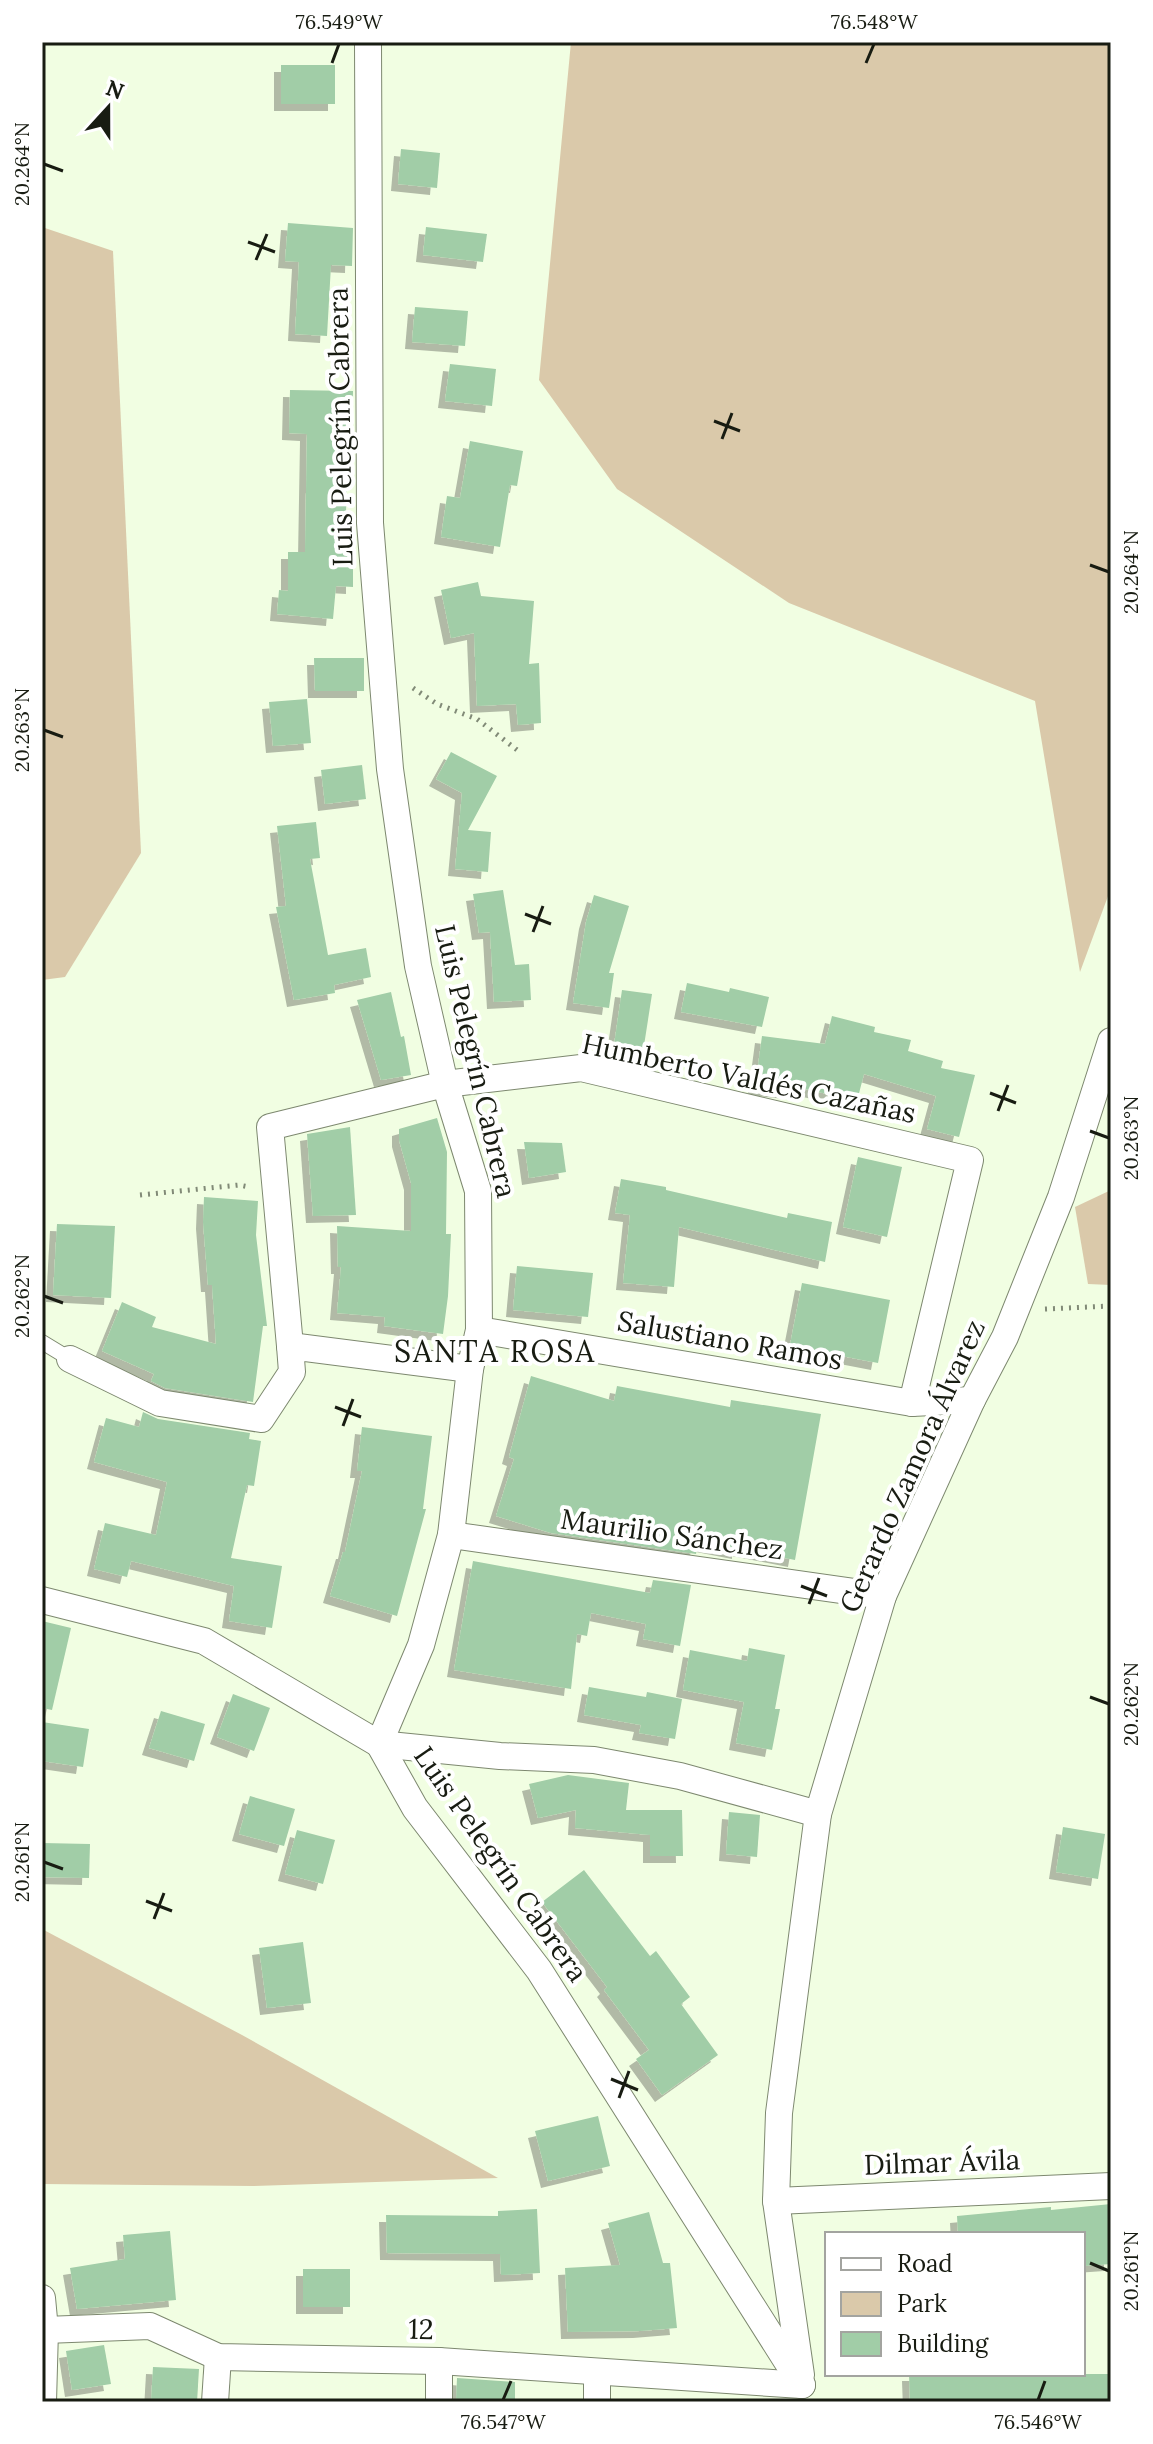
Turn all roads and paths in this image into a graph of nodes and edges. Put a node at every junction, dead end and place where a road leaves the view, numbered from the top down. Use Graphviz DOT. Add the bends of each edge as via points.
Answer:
graph roads {
  1 [pos="368,42"];
  2 [pos="382,667"];
  3 [pos="521,753"];
  4 [pos="1111,1041"];
  5 [pos="445,1084"];
  6 [pos="277,1194"];
  7 [pos="140,1195"];
  8 [pos="1016,1306"];
  9 [pos="1111,1306"];
  10 [pos="479,1330"];
  11 [pos="42,1342"];
  12 [pos="290,1346"];
  13 [pos="70,1359"];
  14 [pos="470,1369"];
  15 [pos="972,1400"];
  16 [pos="912,1403"];
  17 [pos="451,1535"];
  18 [pos="883,1596"];
  19 [pos="42,1600"];
  20 [pos="379,1744"];
  21 [pos="818,1814"];
  22 [pos="1111,2186"];
  23 [pos="776,2201"];
  24 [pos="42,2298"];
  25 [pos="45,2330"];
  26 [pos="218,2357"];
  27 [pos="439,2361"];
  28 [pos="597,2372"];
  29 [pos="803,2393"];
  30 [pos="43,2402"];
  31 [pos="215,2402"];
  32 [pos="439,2402"];
  33 [pos="597,2402"];
  1 -- 2 [label="street, Luis Pelegrín Cabrera" via="370,523"];
  2 -- 3 [label="path" via="437,704 477,719"];
  2 -- 5 [label="street, Luis Pelegrín Cabrera" via="390,769 418,966"];
  4 -- 8 [label="street, Gerardo Zamora Álvarez" via="1061,1197"];
  5 -- 6 [label="street, Humberto Valdés Cazañas" via="270,1127"];
  5 -- 10 [label="street, Luis Pelegrín Cabrera" via="478,1191"];
  5 -- 16 [label="street, Humberto Valdés Cazañas" via="581,1068 970,1160"];
  6 -- 7 [label="path" via="239,1185"];
  6 -- 12 [label="street"];
  8 -- 9 [label="path"];
  8 -- 15 [label="street, Gerardo Zamora Álvarez"];
  10 -- 14 [label="street, Luis Pelegrín Cabrera"];
  10 -- 16 [label="street, Salustiano Ramos"];
  11 -- 13 [label="lane"];
  12 -- 13 [label="street" via="292,1372 261,1419 160,1403"];
  12 -- 14 [label="street"];
  14 -- 17 [label="street, Luis Pelegrín Cabrera"];
  15 -- 16 [label="street, Salustiano Ramos"];
  15 -- 18 [label="street, Gerardo Zamora Álvarez"];
  17 -- 18 [label="street, Maurilio Sánchez"];
  17 -- 20 [label="street, Luis Pelegrín Cabrera" via="421,1645"];
  18 -- 21 [label="street, Gerardo Zamora Álvarez"];
  19 -- 20 [label="street" via="204,1641"];
  20 -- 21 [label="street" via="594,1760 680,1776"];
  20 -- 29 [label="street, Luis Pelegrín Cabrera" via="415,1808 539,1970"];
  21 -- 23 [label="street, Gerardo Zamora Álvarez" via="779,2113"];
  22 -- 23 [label="street, Dilmar Ávila"];
  23 -- 29 [label="street, Gerardo Zamora Álvarez"];
  24 -- 25 [label="street"];
  25 -- 26 [label="street, 12" via="150,2326"];
  25 -- 30 [label="street"];
  26 -- 27 [label="street, 12"];
  26 -- 31 [label="street"];
  27 -- 28 [label="street, 12"];
  27 -- 32 [label="street"];
  28 -- 29 [label="street, 12"];
  28 -- 33 [label="street"];
}
